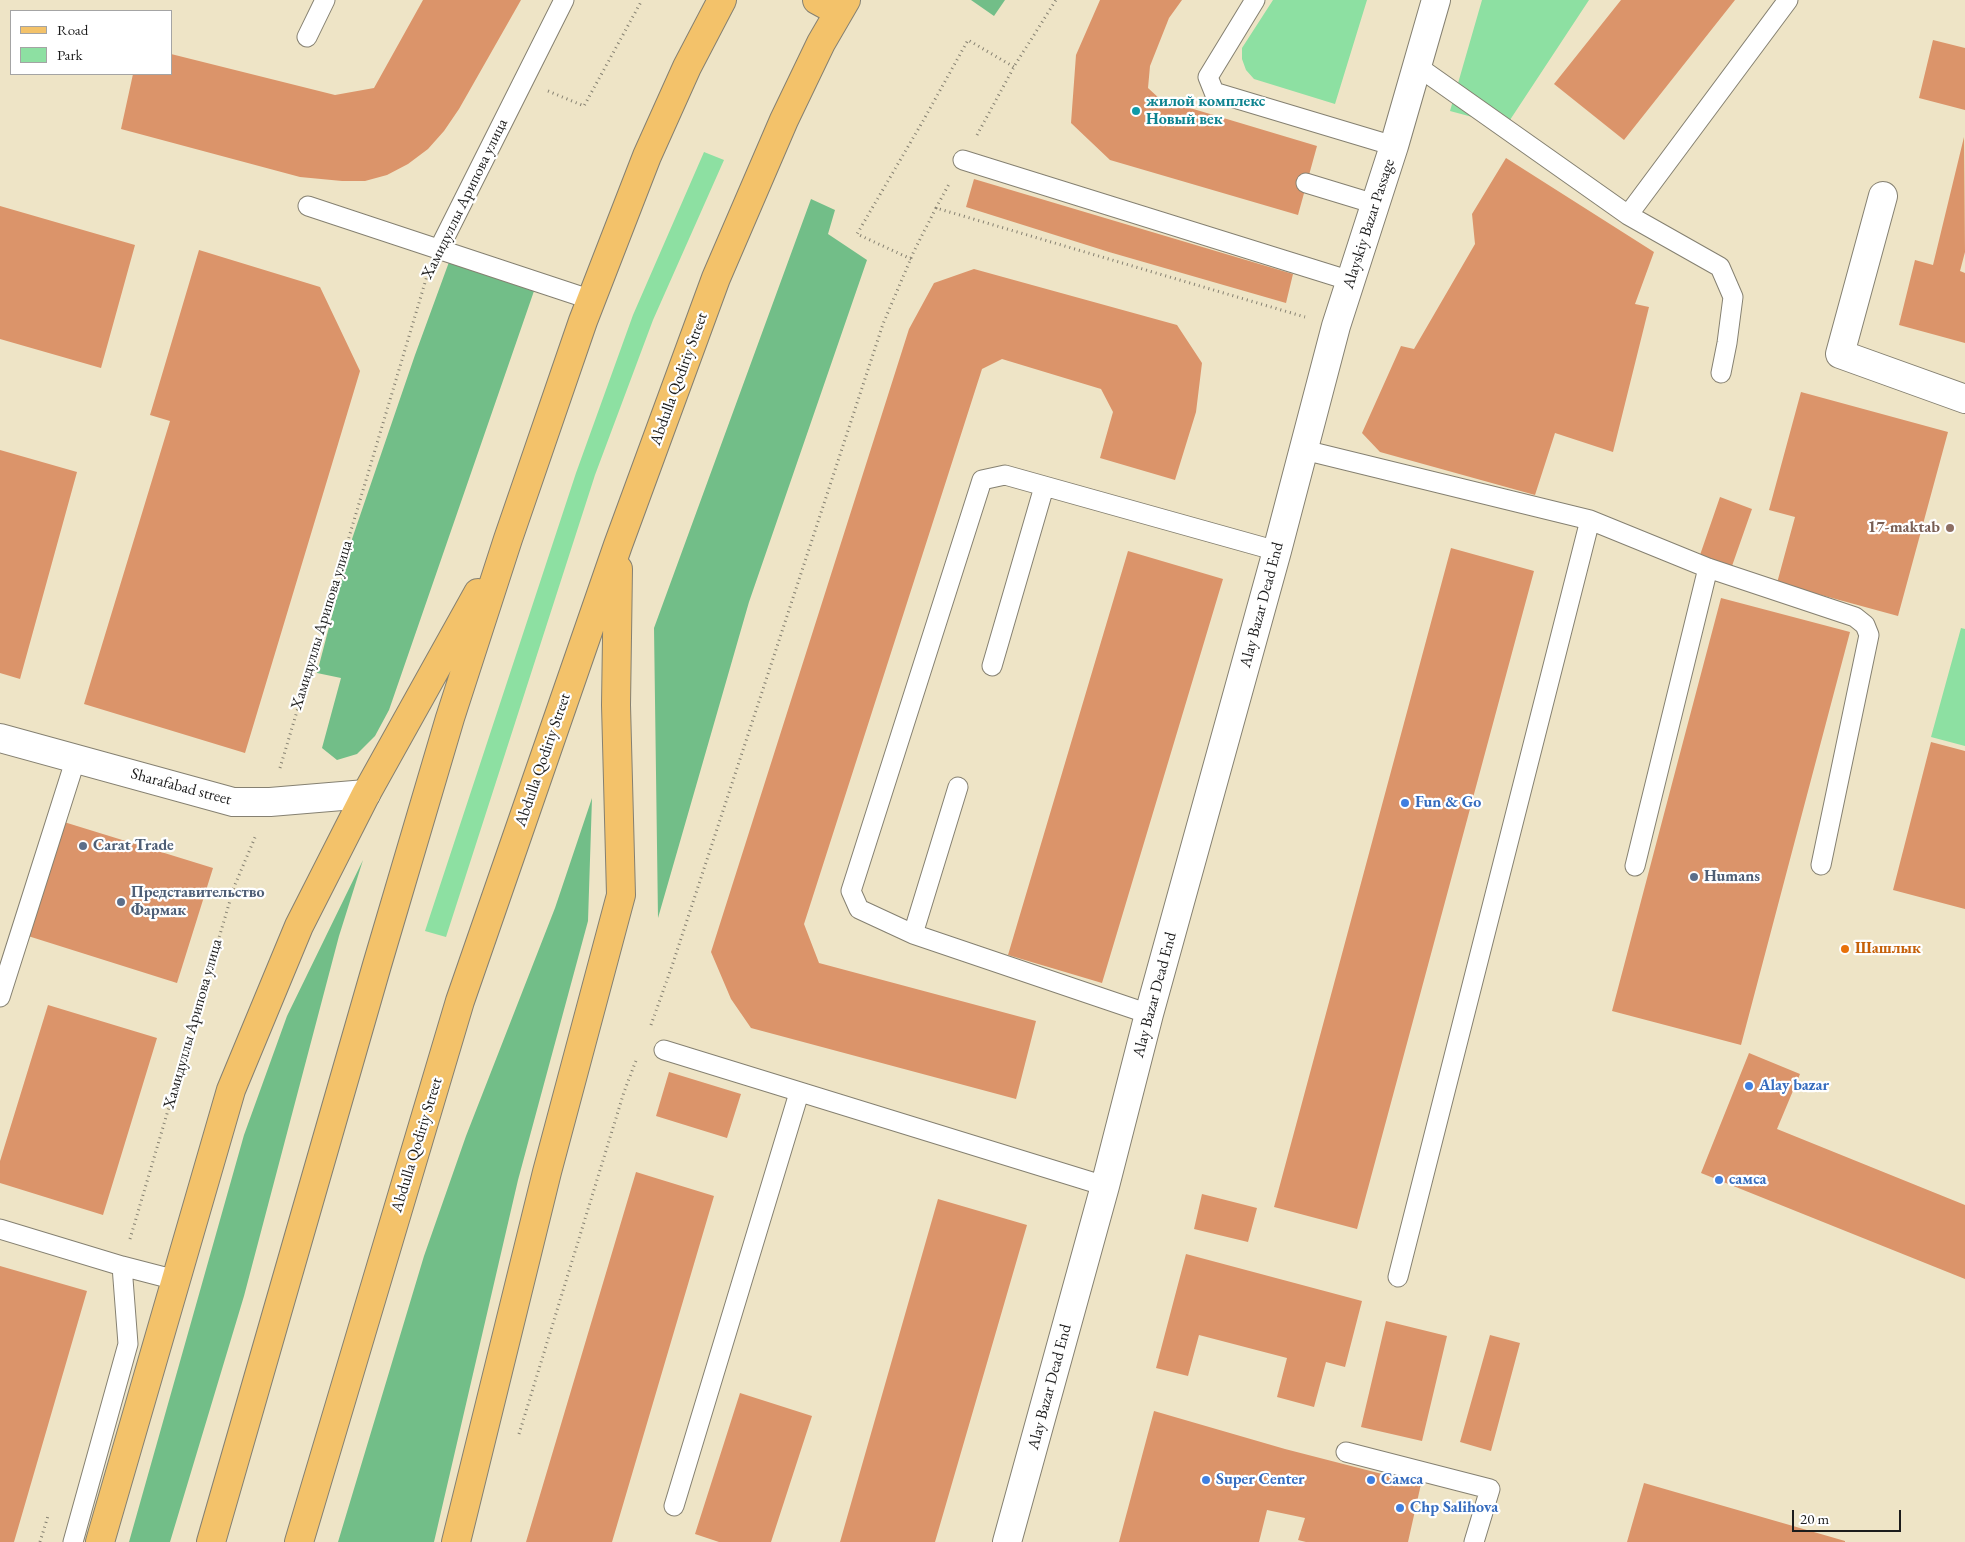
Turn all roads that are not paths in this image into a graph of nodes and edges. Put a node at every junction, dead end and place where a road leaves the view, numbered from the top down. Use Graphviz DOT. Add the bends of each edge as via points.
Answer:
graph roads {
  1 [pos="325,0"];
  2 [pos="564,0"];
  3 [pos="722,0"];
  4 [pos="1255,0"];
  5 [pos="1436,0"];
  6 [pos="1788,0"];
  7 [pos="834,4"];
  8 [pos="307,37"];
  9 [pos="1417,66"];
  10 [pos="1394,146"];
  11 [pos="963,160"];
  12 [pos="1306,183"];
  13 [pos="1883,196"];
  14 [pos="1375,204"];
  15 [pos="308,206"];
  16 [pos="1628,215"];
  17 [pos="439,249"];
  18 [pos="1351,281"];
  19 [pos="592,300"];
  20 [pos="1721,373"];
  21 [pos="1965,399"];
  22 [pos="1304,450"];
  23 [pos="1044,487"];
  24 [pos="1590,520"];
  25 [pos="508,539"];
  26 [pos="618,545"];
  27 [pos="1277,552"];
  28 [pos="1708,568"];
  29 [pos="992,666"];
  30 [pos="0,738"];
  31 [pos="76,758"];
  32 [pos="958,787"];
  33 [pos="366,794"];
  34 [pos="1820,865"];
  35 [pos="1635,866"];
  36 [pos="913,934"];
  37 [pos="0,997"];
  38 [pos="1149,1014"];
  39 [pos="664,1050"];
  40 [pos="799,1093"];
  41 [pos="1105,1186"];
  42 [pos="0,1229"];
  43 [pos="122,1266"];
  44 [pos="1398,1277"];
  45 [pos="176,1280"];
  46 [pos="1346,1452"];
  47 [pos="674,1506"];
  48 [pos="73,1542"];
  49 [pos="100,1542"];
  50 [pos="211,1542"];
  51 [pos="299,1542"];
  52 [pos="456,1542"];
  53 [pos="1007,1542"];
  54 [pos="1474,1542"];
  1 -- 8 [label="lane"];
  2 -- 17 [label="lane, Хамидуллы Арипова улица"];
  3 -- 19 [label="main road" via="687,67 647,156"];
  4 -- 10 [label="lane" via="1208,76 1214,92"];
  5 -- 9 [label="street, Alayskiy Bazar Passage"];
  6 -- 16 [label="lane"];
  7 -- 26 [label="main road, Abdulla Qodiriy Street" via="821,43 716,278"];
  9 -- 10 [label="street, Alayskiy Bazar Passage"];
  9 -- 16 [label="lane"];
  10 -- 14 [label="street, Alayskiy Bazar Passage"];
  11 -- 18 [label="lane"];
  12 -- 14 [label="lane"];
  13 -- 21 [label="street" via="1840,354"];
  14 -- 18 [label="street, Alayskiy Bazar Passage"];
  15 -- 17 [label="lane"];
  16 -- 20 [label="lane" via="1720,266 1733,297"];
  17 -- 19 [label="lane"];
  18 -- 22 [label="street, Alayskiy Bazar Passage"];
  19 -- 25 [label="main road"];
  22 -- 24 [label="lane"];
  22 -- 27 [label="street, Alay Bazar Dead End"];
  23 -- 27 [label="lane"];
  23 -- 29 [label="lane"];
  23 -- 36 [label="lane" via="1005,475 982,480 850,891 859,909"];
  24 -- 28 [label="lane"];
  24 -- 44 [label="lane"];
  25 -- 33 [label="main road"];
  25 -- 50 [label="main road" via="382,946"];
  26 -- 51 [label="main road, Abdulla Qodiriy Street" via="460,1001"];
  26 -- 52 [label="main road" via="616,705 621,895 547,1172"];
  27 -- 38 [label="street, Alay Bazar Dead End"];
  28 -- 34 [label="lane" via="1855,617 1865,624 1869,636"];
  28 -- 35 [label="lane"];
  30 -- 31 [label="street, Sharafabad street"];
  31 -- 33 [label="street, Sharafabad street" via="233,802"];
  31 -- 37 [label="lane"];
  32 -- 36 [label="lane"];
  33 -- 45 [label="main road" via="299,926 230,1090"];
  36 -- 38 [label="lane"];
  38 -- 41 [label="street, Alay Bazar Dead End"];
  39 -- 40 [label="lane"];
  40 -- 41 [label="lane"];
  40 -- 47 [label="lane"];
  41 -- 53 [label="street, Alay Bazar Dead End"];
  42 -- 43 [label="lane"];
  43 -- 45 [label="lane"];
  43 -- 48 [label="lane" via="128,1344"];
  45 -- 49 [label="main road"];
  46 -- 54 [label="lane" via="1490,1489"];
}
